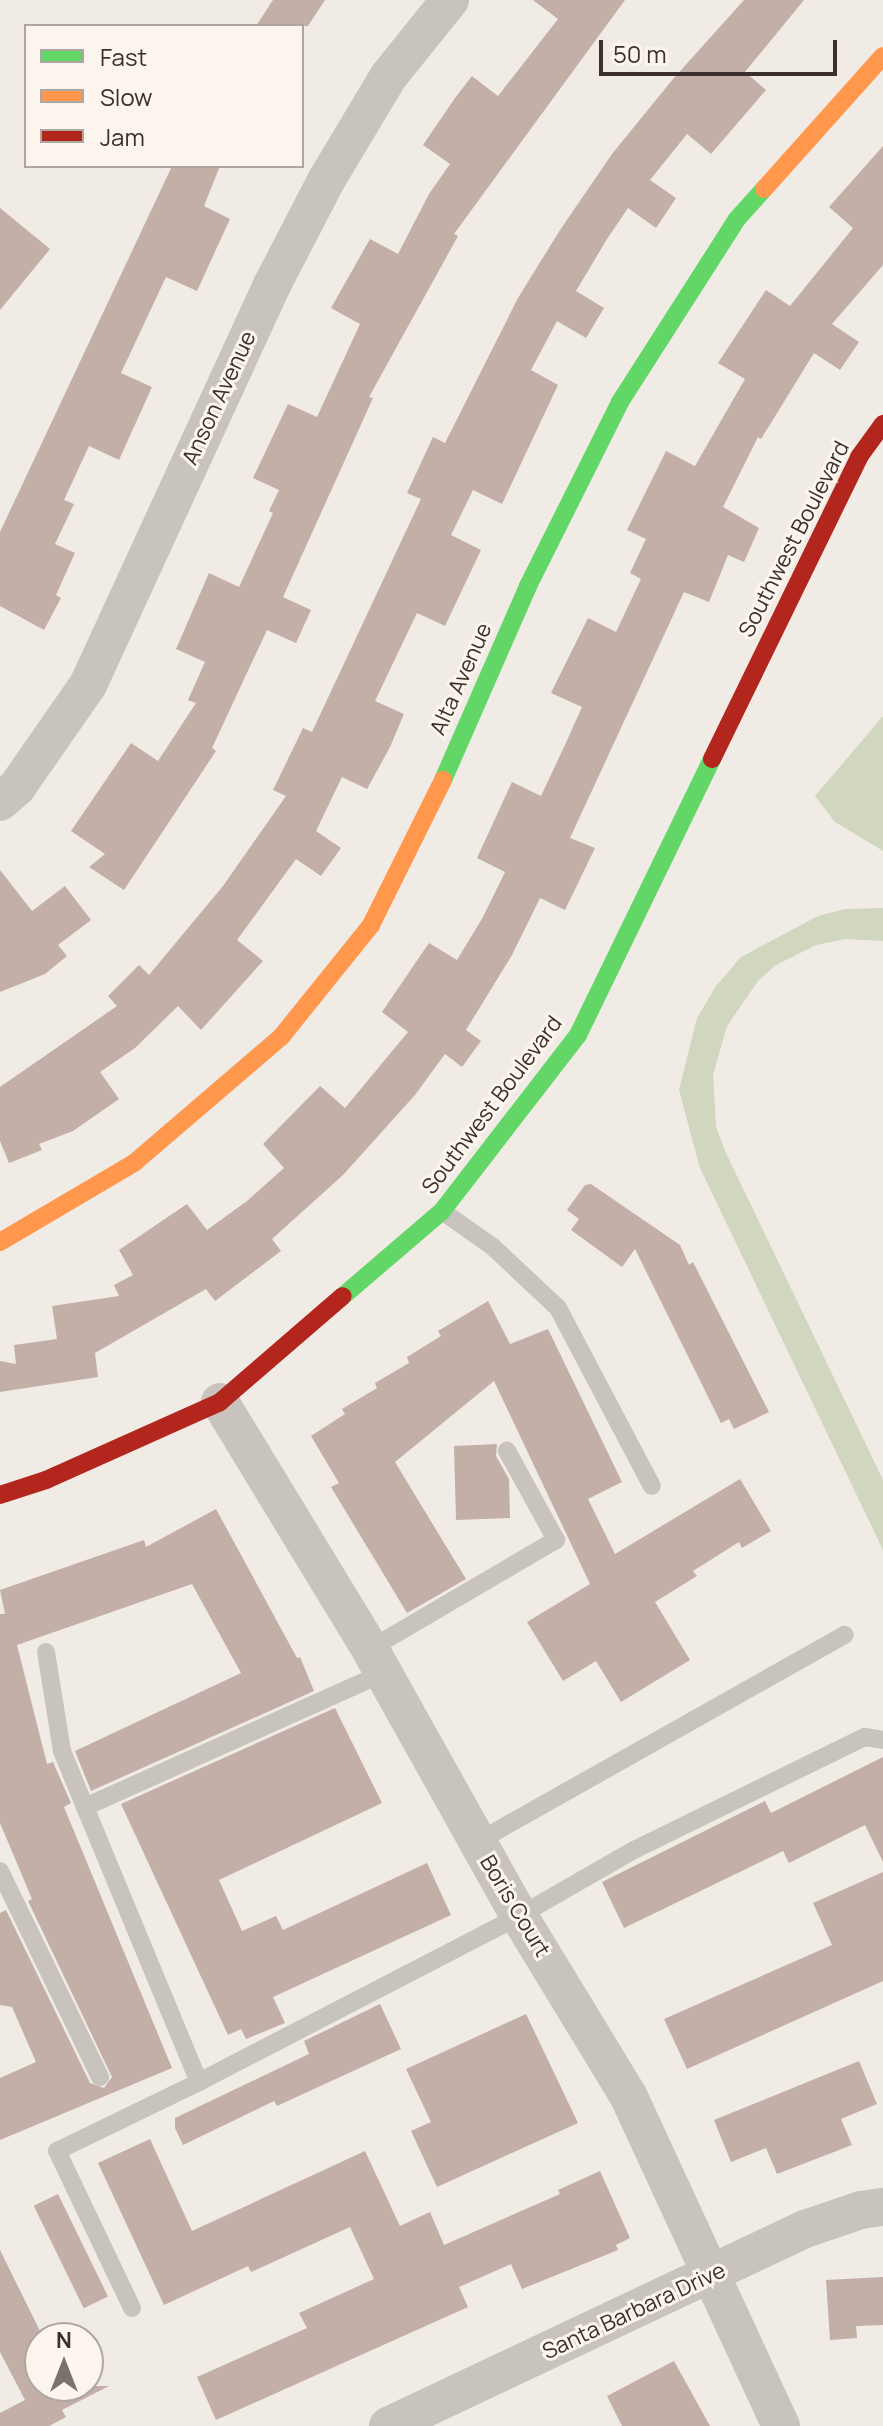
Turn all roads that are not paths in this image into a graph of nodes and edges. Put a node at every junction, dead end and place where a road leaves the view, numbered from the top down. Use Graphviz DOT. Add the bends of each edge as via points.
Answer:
graph roads {
  1 [pos="450,0"];
  2 [pos="883,56"];
  3 [pos="883,424"];
  4 [pos="0,802"];
  5 [pos="442,1211"];
  6 [pos="0,1242"];
  7 [pos="220,1402"];
  8 [pos="507,1451"];
  9 [pos="652,1486"];
  10 [pos="0,1495"];
  11 [pos="845,1635"];
  12 [pos="46,1652"];
  13 [pos="376,1661"];
  14 [pos="883,1740"];
  15 [pos="85,1807"];
  16 [pos="477,1842"];
  17 [pos="0,1871"];
  18 [pos="519,1916"];
  19 [pos="100,2077"];
  20 [pos="199,2082"];
  21 [pos="883,2207"];
  22 [pos="711,2274"];
  23 [pos="132,2308"];
  24 [pos="388,2426"];
  25 [pos="781,2426"];
  1 -- 4 [label="street, Anson Avenue" via="388,77 327,179 258,314 88,685 17,787"];
  2 -- 6 [label="street, Alta Avenue" via="737,219 620,402 371,925 281,1037 168,1134 134,1163"];
  3 -- 5 [label="street, Southwest Boulevard" via="859,457 578,1035"];
  5 -- 7 [label="street, Southwest Boulevard"];
  5 -- 9 [label="lane" via="493,1247 558,1308"];
  7 -- 10 [label="street, Southwest Boulevard" via="46,1480"];
  7 -- 13 [label="street, Boris Court"];
  8 -- 13 [label="lane" via="556,1540"];
  11 -- 16 [label="lane"];
  12 -- 15 [label="lane" via="62,1751"];
  13 -- 15 [label="lane"];
  13 -- 16 [label="street, Boris Court"];
  14 -- 18 [label="lane" via="865,1737 634,1850"];
  15 -- 20 [label="lane"];
  16 -- 18 [label="street, Boris Court"];
  17 -- 19 [label="lane"];
  18 -- 20 [label="lane"];
  18 -- 22 [label="street, Boris Court" via="628,2095"];
  20 -- 23 [label="lane" via="57,2151"];
  21 -- 22 [label="street, Santa Barbara Drive" via="805,2229"];
  22 -- 24 [label="street, Santa Barbara Drive"];
  22 -- 25 [label="street, Boris Court"];
}
